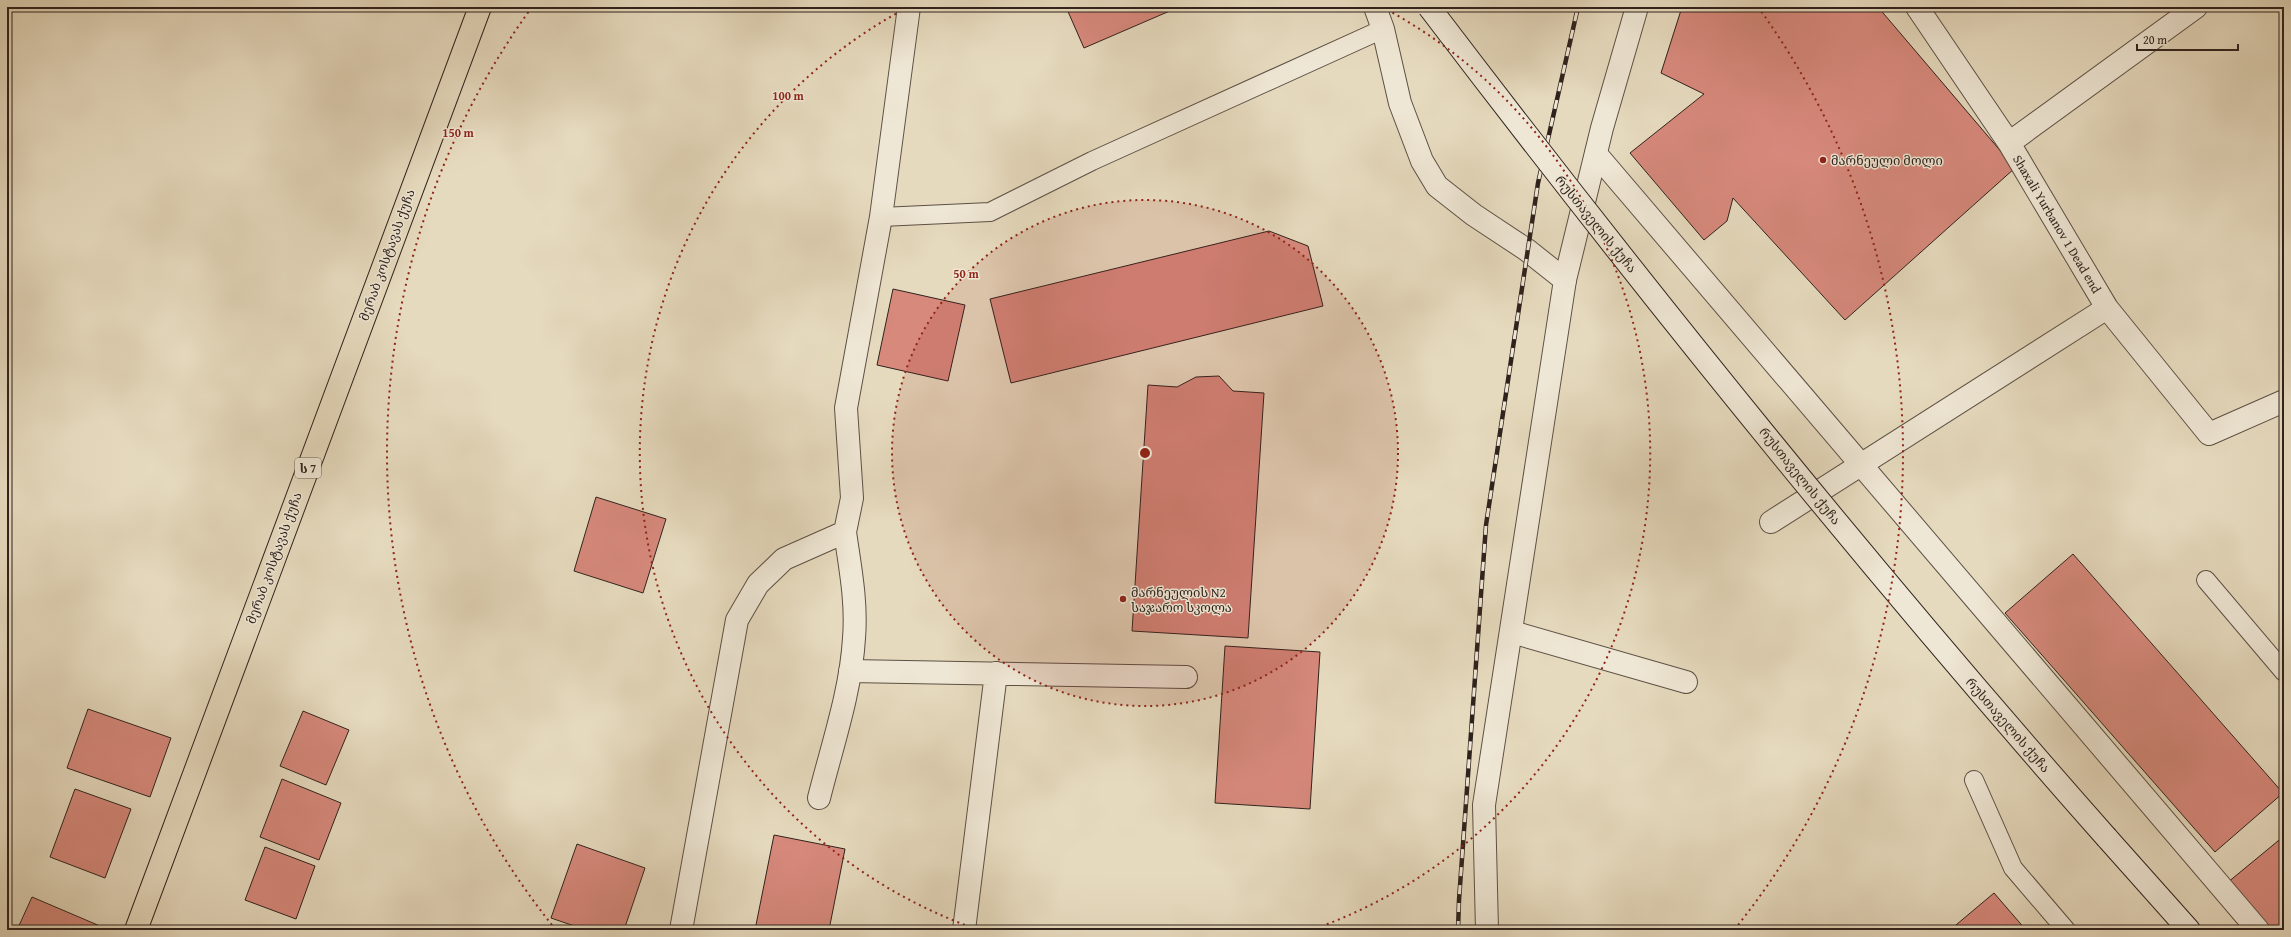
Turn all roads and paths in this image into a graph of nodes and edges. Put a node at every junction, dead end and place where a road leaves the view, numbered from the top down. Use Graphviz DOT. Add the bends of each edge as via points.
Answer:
graph roads {
  1 [pos="480,7"];
  2 [pos="909,7"];
  3 [pos="1375,7"];
  4 [pos="1429,7"];
  5 [pos="1637,7"];
  6 [pos="1917,7"];
  7 [pos="2196,7"];
  8 [pos="1383,29"];
  9 [pos="2009,143"];
  10 [pos="1596,154"];
  11 [pos="881,217"];
  12 [pos="1565,280"];
  13 [pos="2107,308"];
  14 [pos="2284,401"];
  15 [pos="1862,464"];
  16 [pos="1771,522"];
  17 [pos="844,532"];
  18 [pos="2206,580"];
  19 [pos="1512,632"];
  20 [pos="850,671"];
  21 [pos="2284,672"];
  22 [pos="996,673"];
  23 [pos="1186,677"];
  24 [pos="1686,682"];
  25 [pos="1974,780"];
  26 [pos="819,798"];
  27 [pos="136,930"];
  28 [pos="681,930"];
  29 [pos="964,930"];
  30 [pos="1487,930"];
  31 [pos="2066,930"];
  32 [pos="2189,930"];
  33 [pos="2258,930"];
  1 -- 27 [label="highway, მერაბ კოსტავას ქუჩა / ს 7"];
  2 -- 11 [label="street"];
  3 -- 8 [label="street"];
  4 -- 32 [label="street, რუსთაველის ქუჩა, bridge" via="1568,190 1830,513 1980,694"];
  5 -- 10 [label="street"];
  6 -- 9 [label="street, Shaxali Yurbanov 1 Dead end"];
  7 -- 9 [label="street"];
  8 -- 11 [label="lane" via="1092,161 990,212"];
  8 -- 12 [label="street" via="1400,103 1422,162 1437,186 1474,215 1528,250"];
  9 -- 13 [label="street, Shaxali Yurbanov 1 Dead end"];
  10 -- 12 [label="street"];
  10 -- 15 [label="street"];
  11 -- 17 [label="street" via="846,408 852,498"];
  12 -- 19 [label="street"];
  13 -- 14 [label="street, Shaxali Yurbanov 1 Dead end" via="2209,434"];
  13 -- 15 [label="street"];
  15 -- 16 [label="street"];
  15 -- 33 [label="street"];
  17 -- 20 [label="street" via="854,589 854,637"];
  17 -- 28 [label="street" via="784,559 758,584 737,620"];
  18 -- 21 [label="lane"];
  19 -- 24 [label="street"];
  19 -- 30 [label="street" via="1484,806"];
  20 -- 22 [label="street"];
  20 -- 26 [label="street"];
  22 -- 23 [label="street"];
  22 -- 29 [label="street"];
  25 -- 31 [label="lane" via="2013,868"];
}
